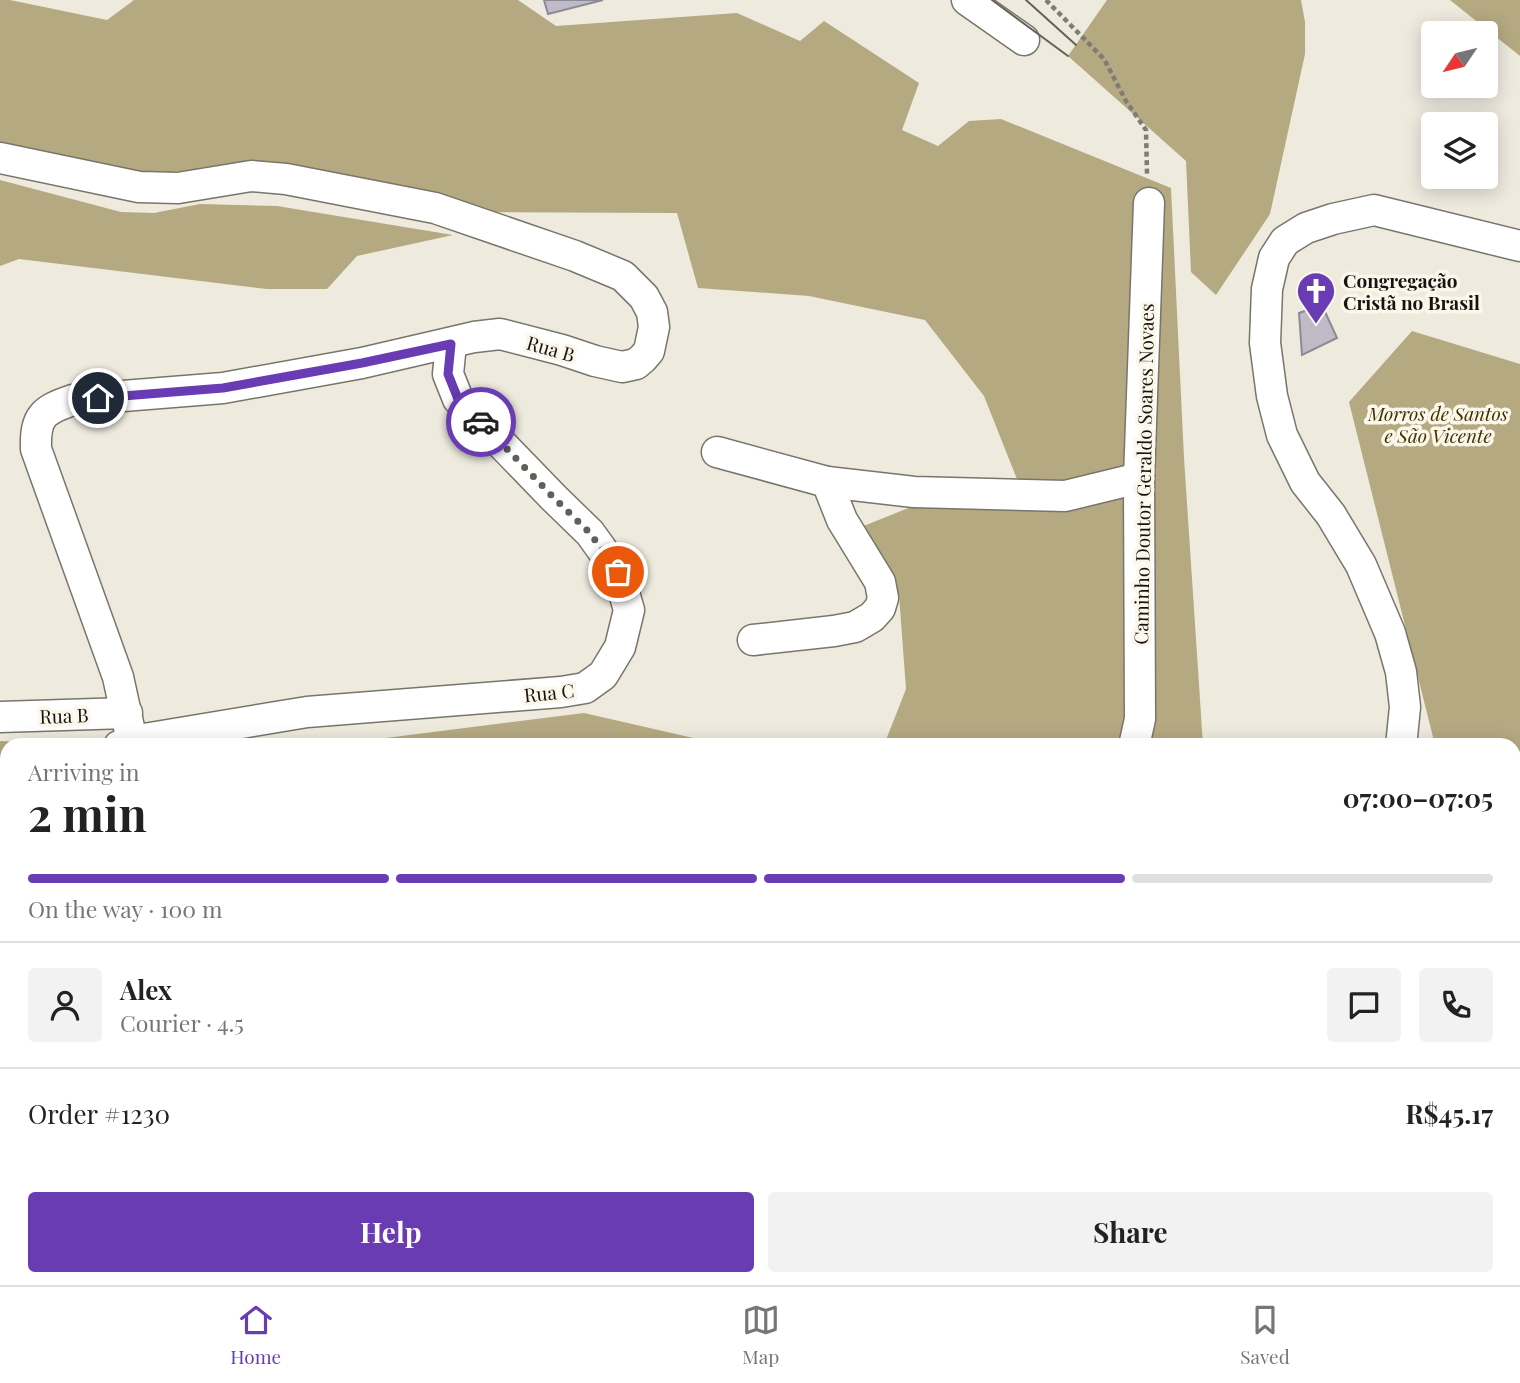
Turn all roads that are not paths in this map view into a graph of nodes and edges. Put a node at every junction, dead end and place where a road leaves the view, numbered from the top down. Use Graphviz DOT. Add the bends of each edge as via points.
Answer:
graph roads {
  1 [pos="967,0"];
  2 [pos="1024,40"];
  3 [pos="0,158"];
  4 [pos="1149,203"];
  5 [pos="1520,246"];
  6 [pos="451,344"];
  7 [pos="717,452"];
  8 [pos="1139,478"];
  9 [pos="827,482"];
  10 [pos="753,640"];
  11 [pos="0,717"];
  12 [pos="126,733"];
  13 [pos="1136,738"];
  14 [pos="1402,738"];
  1 -- 2 [label="street"];
  3 -- 6 [label="street, Rua B" via="139,187 178,188 251,176 435,208 624,276 644,297 654,327 649,351 636,364 622,367 500,334"];
  4 -- 8 [label="street, Caminho Doutor Geraldo Soares Novaes"];
  5 -- 14 [label="street" via="1374,210 1306,228 1285,241 1274,258 1265,343 1282,435 1305,482 1361,565 1390,634 1405,707"];
  6 -- 12 [label="street, Rua B" via="223,388 73,400 52,406 43,415 36,430 36,449 118,677"];
  6 -- 12 [label="street, Rua C" via="448,374 458,399 590,533 618,572 629,610 620,647 603,675 585,688 561,692 307,712"];
  7 -- 9 [label="street"];
  8 -- 9 [label="street" via="1065,496 914,492"];
  8 -- 13 [label="street, Caminho Doutor Geraldo Soares Novaes" via="1140,719"];
  9 -- 10 [label="street" via="842,520 880,582 880,608 855,627"];
  11 -- 12 [label="street, Rua B"];
}
